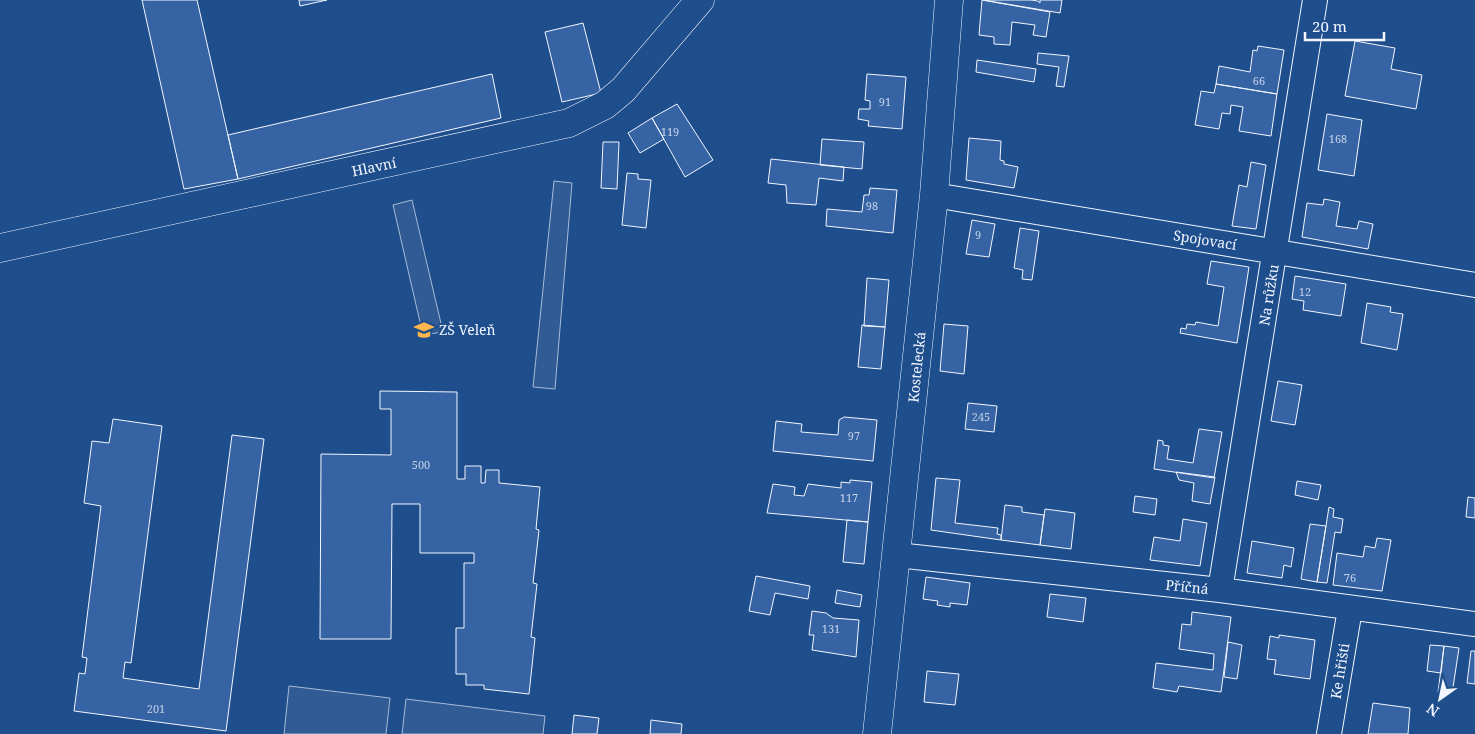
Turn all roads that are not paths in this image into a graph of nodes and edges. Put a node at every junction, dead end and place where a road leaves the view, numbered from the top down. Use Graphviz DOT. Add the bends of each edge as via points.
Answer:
graph roads {
  1 [pos="700,0"];
  2 [pos="949,0"];
  3 [pos="1315,0"];
  4 [pos="934,195"];
  5 [pos="0,248"];
  6 [pos="1276,251"];
  7 [pos="1475,285"];
  8 [pos="898,555"];
  9 [pos="1220,590"];
  10 [pos="1350,609"];
  11 [pos="1475,624"];
  12 [pos="877,734"];
  13 [pos="1329,734"];
  1 -- 5 [label="street, Hlavní" via="623,90 605,105 569,123"];
  2 -- 4 [label="street, Kostelecká"];
  3 -- 6 [label="street, Na růžku"];
  4 -- 6 [label="street, Spojovací"];
  4 -- 8 [label="street, Kostelecká"];
  6 -- 7 [label="street, Spojovací"];
  6 -- 9 [label="street, Na růžku"];
  8 -- 9 [label="street, Příčná"];
  8 -- 12 [label="street, Kostelecká"];
  9 -- 10 [label="street, Příčná"];
  10 -- 11 [label="street, Příčná"];
  10 -- 13 [label="street, Ke hřišti"];
}
